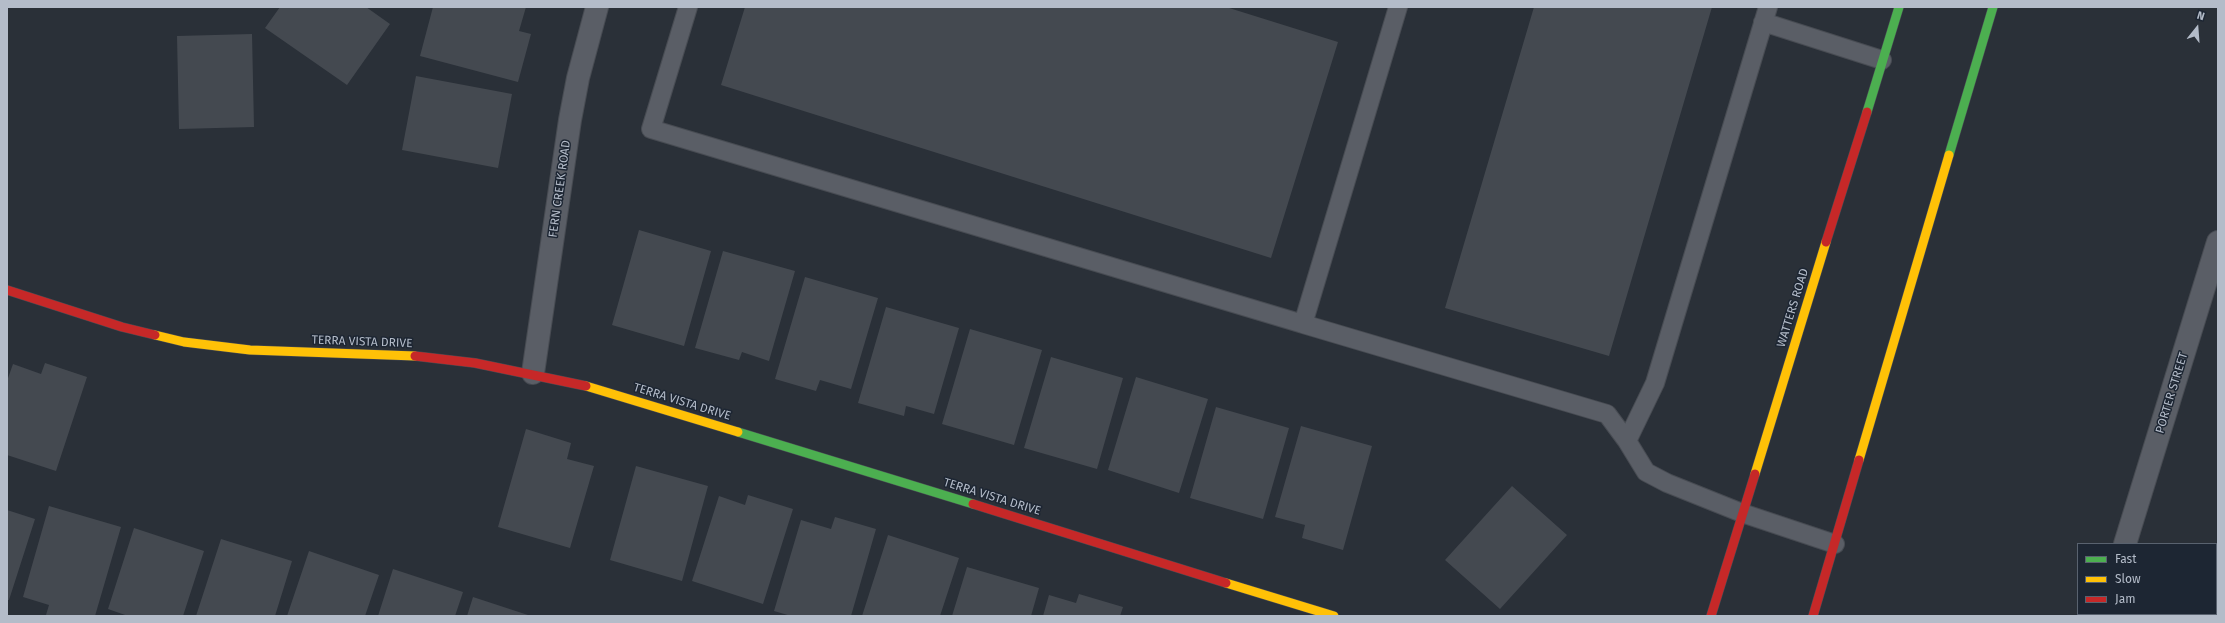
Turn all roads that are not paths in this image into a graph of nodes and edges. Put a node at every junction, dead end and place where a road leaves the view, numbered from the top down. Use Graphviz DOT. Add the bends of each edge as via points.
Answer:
graph roads {
  1 [pos="597,7"];
  2 [pos="688,7"];
  3 [pos="1398,7"];
  4 [pos="1898,7"];
  5 [pos="1993,7"];
  6 [pos="1766,15"];
  7 [pos="1882,60"];
  8 [pos="2218,242"];
  9 [pos="7,290"];
  10 [pos="1302,324"];
  11 [pos="533,373"];
  12 [pos="1627,441"];
  13 [pos="1742,513"];
  14 [pos="2125,543"];
  15 [pos="1835,544"];
  16 [pos="1334,616"];
  17 [pos="1711,616"];
  18 [pos="1813,616"];
  1 -- 11 [label="street, FERN CREEK ROAD" via="570,120"];
  2 -- 10 [label="lane" via="651,128"];
  3 -- 10 [label="lane"];
  4 -- 7 [label="street, WATTERS ROAD"];
  5 -- 15 [label="street"];
  6 -- 7 [label="lane"];
  6 -- 12 [label="lane" via="1655,383"];
  7 -- 13 [label="street, WATTERS ROAD"];
  8 -- 14 [label="street, PORTER STREET"];
  9 -- 11 [label="street, TERRA VISTA DRIVE" via="122,327 184,342 250,350 405,354"];
  10 -- 12 [label="lane" via="1607,414"];
  11 -- 16 [label="street, TERRA VISTA DRIVE" via="622,396"];
  12 -- 13 [label="lane" via="1646,472"];
  13 -- 15 [label="lane"];
  13 -- 17 [label="street, WATTERS ROAD"];
  15 -- 18 [label="street"];
}
